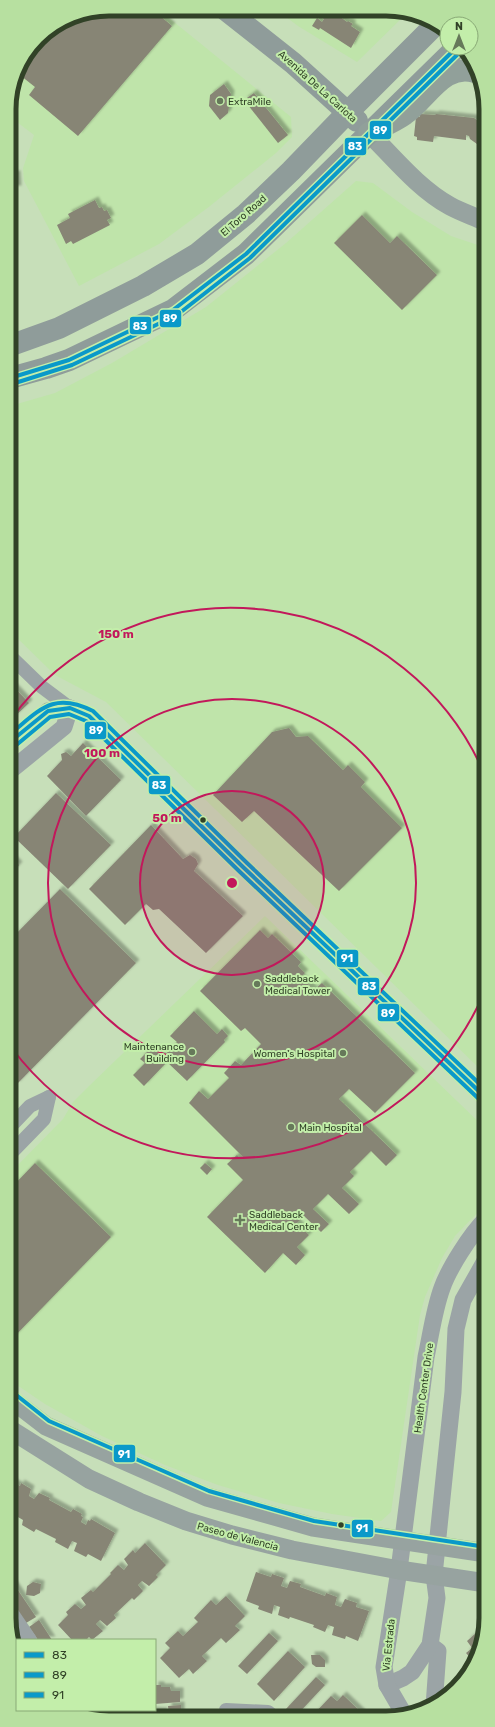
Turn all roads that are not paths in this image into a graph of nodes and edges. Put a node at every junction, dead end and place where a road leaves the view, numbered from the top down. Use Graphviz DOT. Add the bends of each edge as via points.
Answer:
graph roads {
  1 [pos="234,16"];
  2 [pos="432,28"];
  3 [pos="448,56"];
  4 [pos="471,71"];
  5 [pos="348,112"];
  6 [pos="369,133"];
  7 [pos="479,219"];
  8 [pos="16,344"];
  9 [pos="16,376"];
  10 [pos="16,662"];
  11 [pos="70,708"];
  12 [pos="16,737"];
  13 [pos="16,766"];
  14 [pos="479,1091"];
  15 [pos="16,1121"];
  16 [pos="16,1148"];
  17 [pos="479,1228"];
  18 [pos="479,1272"];
  19 [pos="16,1403"];
  20 [pos="16,1433"];
  21 [pos="403,1540"];
  22 [pos="436,1545"];
  23 [pos="479,1552"];
  24 [pos="399,1570"];
  25 [pos="434,1575"];
  26 [pos="479,1582"];
  27 [pos="16,1620"];
  28 [pos="29,1639"];
  29 [pos="430,1645"];
  30 [pos="387,1685"];
  31 [pos="435,1698"];
  32 [pos="402,1709"];
  33 [pos="226,1710"];
  34 [pos="247,1711"];
  1 -- 5 [label="main road, Avenida De La Carlota" via="293,62"];
  2 -- 5 [label="main road, El Toro Road"];
  3 -- 6 [label="main road"];
  4 -- 6 [label="highway" via="458,70 448,74 405,114"];
  5 -- 6 [label="main road, Avenida De La Carlota"];
  5 -- 8 [label="main road, El Toro Road" via="246,214 197,254 144,286 59,328"];
  6 -- 7 [label="main road, Avenida De La Carlota" via="429,191 451,207"];
  6 -- 9 [label="main road" via="246,254 173,310 69,360"];
  10 -- 11 [label="street" via="42,687"];
  11 -- 12 [label="street" via="48,711"];
  11 -- 13 [label="street" via="64,727"];
  11 -- 14 [label="street" via="92,719"];
  15 -- 16 [label="street" via="30,1106 49,1097 44,1119"];
  17 -- 21 [label="street, Health Center Drive" via="442,1286 432,1326"];
  18 -- 22 [label="street" via="463,1300 456,1330"];
  19 -- 21 [label="main road" via="46,1426 207,1498 314,1527"];
  20 -- 24 [label="main road, Paseo de Valencia" via="89,1479 186,1521 292,1550"];
  21 -- 22 [label="main road"];
  21 -- 24 [label="street, Health Center Drive"];
  22 -- 23 [label="main road"];
  22 -- 25 [label="street"];
  24 -- 25 [label="main road, Paseo de Valencia"];
  24 -- 30 [label="street, Via Estrada" via="384,1668"];
  25 -- 26 [label="main road, Paseo de Valencia"];
  25 -- 29 [label="street" via="437,1598"];
  27 -- 28 [label="street"];
  29 -- 30 [label="street" via="412,1672"];
  29 -- 31 [label="street" via="438,1651"];
  30 -- 32 [label="street, Via Estrada"];
  33 -- 34 [label="street"];
}
